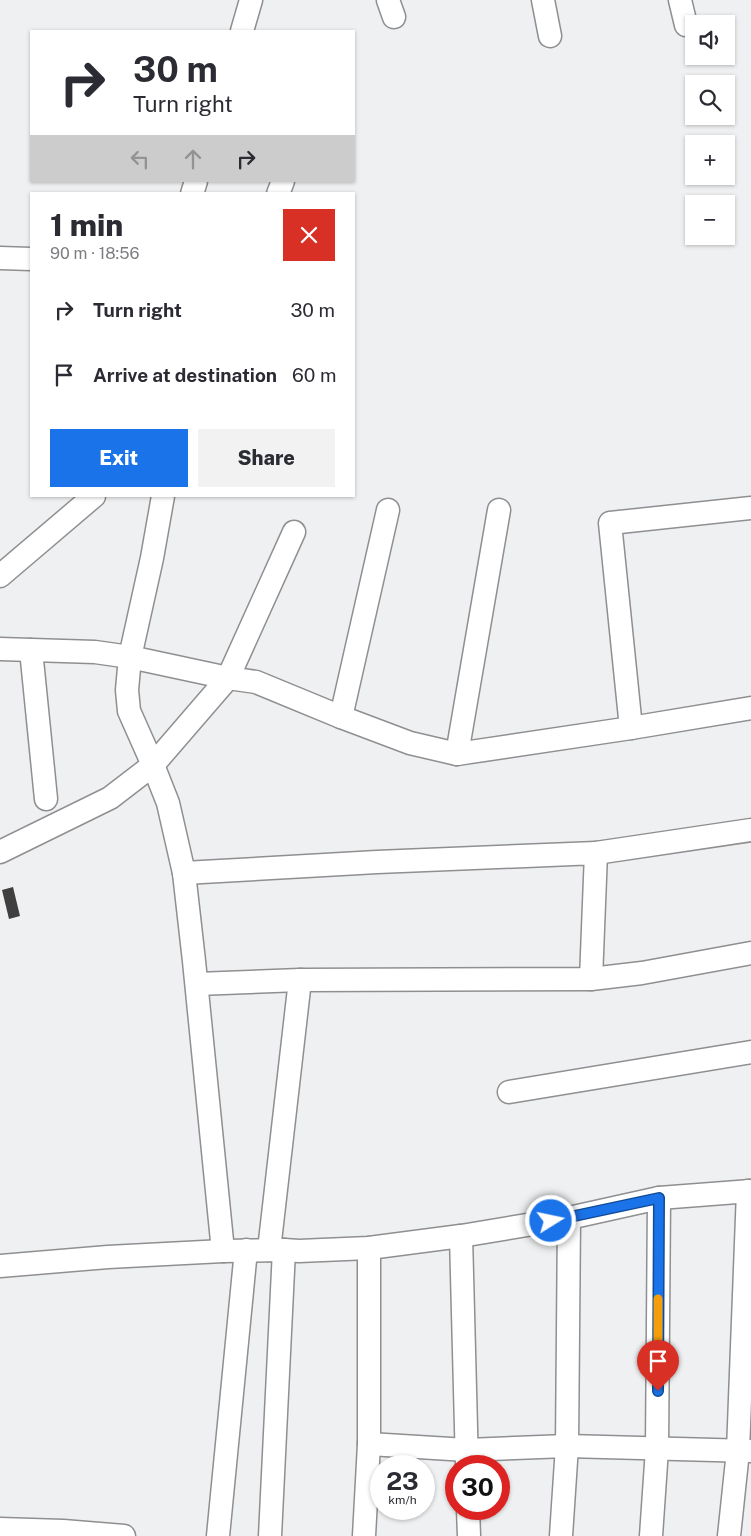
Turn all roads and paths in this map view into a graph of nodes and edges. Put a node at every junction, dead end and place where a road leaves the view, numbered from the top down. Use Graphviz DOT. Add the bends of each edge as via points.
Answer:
graph roads {
  1 [pos="251,0"];
  2 [pos="543,0"];
  3 [pos="680,0"];
  4 [pos="685,21"];
  5 [pos="242,30"];
  6 [pos="550,36"];
  7 [pos="0,258"];
  8 [pos="30,258"];
  9 [pos="93,497"];
  10 [pos="163,497"];
  11 [pos="751,508"];
  12 [pos="388,510"];
  13 [pos="499,510"];
  14 [pos="294,532"];
  15 [pos="0,576"];
  16 [pos="0,649"];
  17 [pos="31,650"];
  18 [pos="130,657"];
  19 [pos="228,678"];
  20 [pos="751,708"];
  21 [pos="342,718"];
  22 [pos="632,728"];
  23 [pos="458,754"];
  24 [pos="153,765"];
  25 [pos="46,799"];
  26 [pos="751,830"];
  27 [pos="0,852"];
  28 [pos="596,853"];
  29 [pos="184,873"];
  30 [pos="751,952"];
  31 [pos="591,979"];
  32 [pos="300,980"];
  33 [pos="197,984"];
  34 [pos="751,1052"];
  35 [pos="509,1092"];
  36 [pos="749,1191"];
  37 [pos="659,1198"];
  38 [pos="569,1218"];
  39 [pos="462,1236"];
  40 [pos="369,1248"];
  41 [pos="246,1250"];
  42 [pos="276,1250"];
  43 [pos="223,1251"];
  44 [pos="0,1266"];
  45 [pos="369,1444"];
  46 [pos="567,1446"];
  47 [pos="657,1449"];
  48 [pos="744,1451"];
  49 [pos="446,1455"];
  50 [pos="467,1455"];
  51 [pos="492,1455"];
  52 [pos="468,1520"];
  53 [pos="0,1529"];
  54 [pos="124,1536"];
  55 [pos="218,1536"];
  56 [pos="270,1536"];
  57 [pos="364,1536"];
  58 [pos="469,1536"];
  59 [pos="561,1536"];
  60 [pos="651,1536"];
  61 [pos="729,1536"];
  1 -- 5 [label="street"];
  2 -- 6 [label="street"];
  3 -- 4 [label="street"];
  7 -- 8 [label="street"];
  9 -- 15 [label="street"];
  10 -- 18 [label="street"];
  11 -- 22 [label="street" via="610,523"];
  12 -- 21 [label="street"];
  13 -- 23 [label="street"];
  14 -- 19 [label="street"];
  16 -- 17 [label="street"];
  17 -- 18 [label="street" via="95,652"];
  17 -- 25 [label="street"];
  18 -- 19 [label="street"];
  18 -- 24 [label="street" via="129,711"];
  19 -- 21 [label="street" via="256,682"];
  19 -- 24 [label="street"];
  20 -- 22 [label="street"];
  21 -- 23 [label="street" via="410,743"];
  22 -- 23 [label="street"];
  24 -- 27 [label="street" via="110,798"];
  24 -- 29 [label="street" via="168,803"];
  26 -- 28 [label="street"];
  28 -- 29 [label="street"];
  28 -- 31 [label="street"];
  29 -- 33 [label="street"];
  30 -- 31 [label="street" via="642,973"];
  31 -- 32 [label="street"];
  32 -- 33 [label="street"];
  32 -- 42 [label="street"];
  33 -- 43 [label="street"];
  34 -- 35 [label="street"];
  36 -- 37 [label="street"];
  36 -- 48 [label="street"];
  37 -- 38 [label="street"];
  37 -- 47 [label="street"];
  38 -- 39 [label="street"];
  38 -- 46 [label="street"];
  39 -- 40 [label="street"];
  39 -- 50 [label="street"];
  40 -- 42 [label="street"];
  40 -- 45 [label="street"];
  41 -- 42 [label="street"];
  41 -- 43 [label="street"];
  41 -- 55 [label="street"];
  42 -- 56 [label="street"];
  43 -- 44 [label="street"];
  45 -- 49 [label="street"];
  45 -- 57 [label="street"];
  46 -- 47 [label="street"];
  46 -- 51 [label="street"];
  46 -- 59 [label="street"];
  47 -- 48 [label="street"];
  47 -- 60 [label="street"];
  48 -- 61 [label="street"];
  52 -- 58 [label="street"];
  53 -- 54 [label="street"];
}
